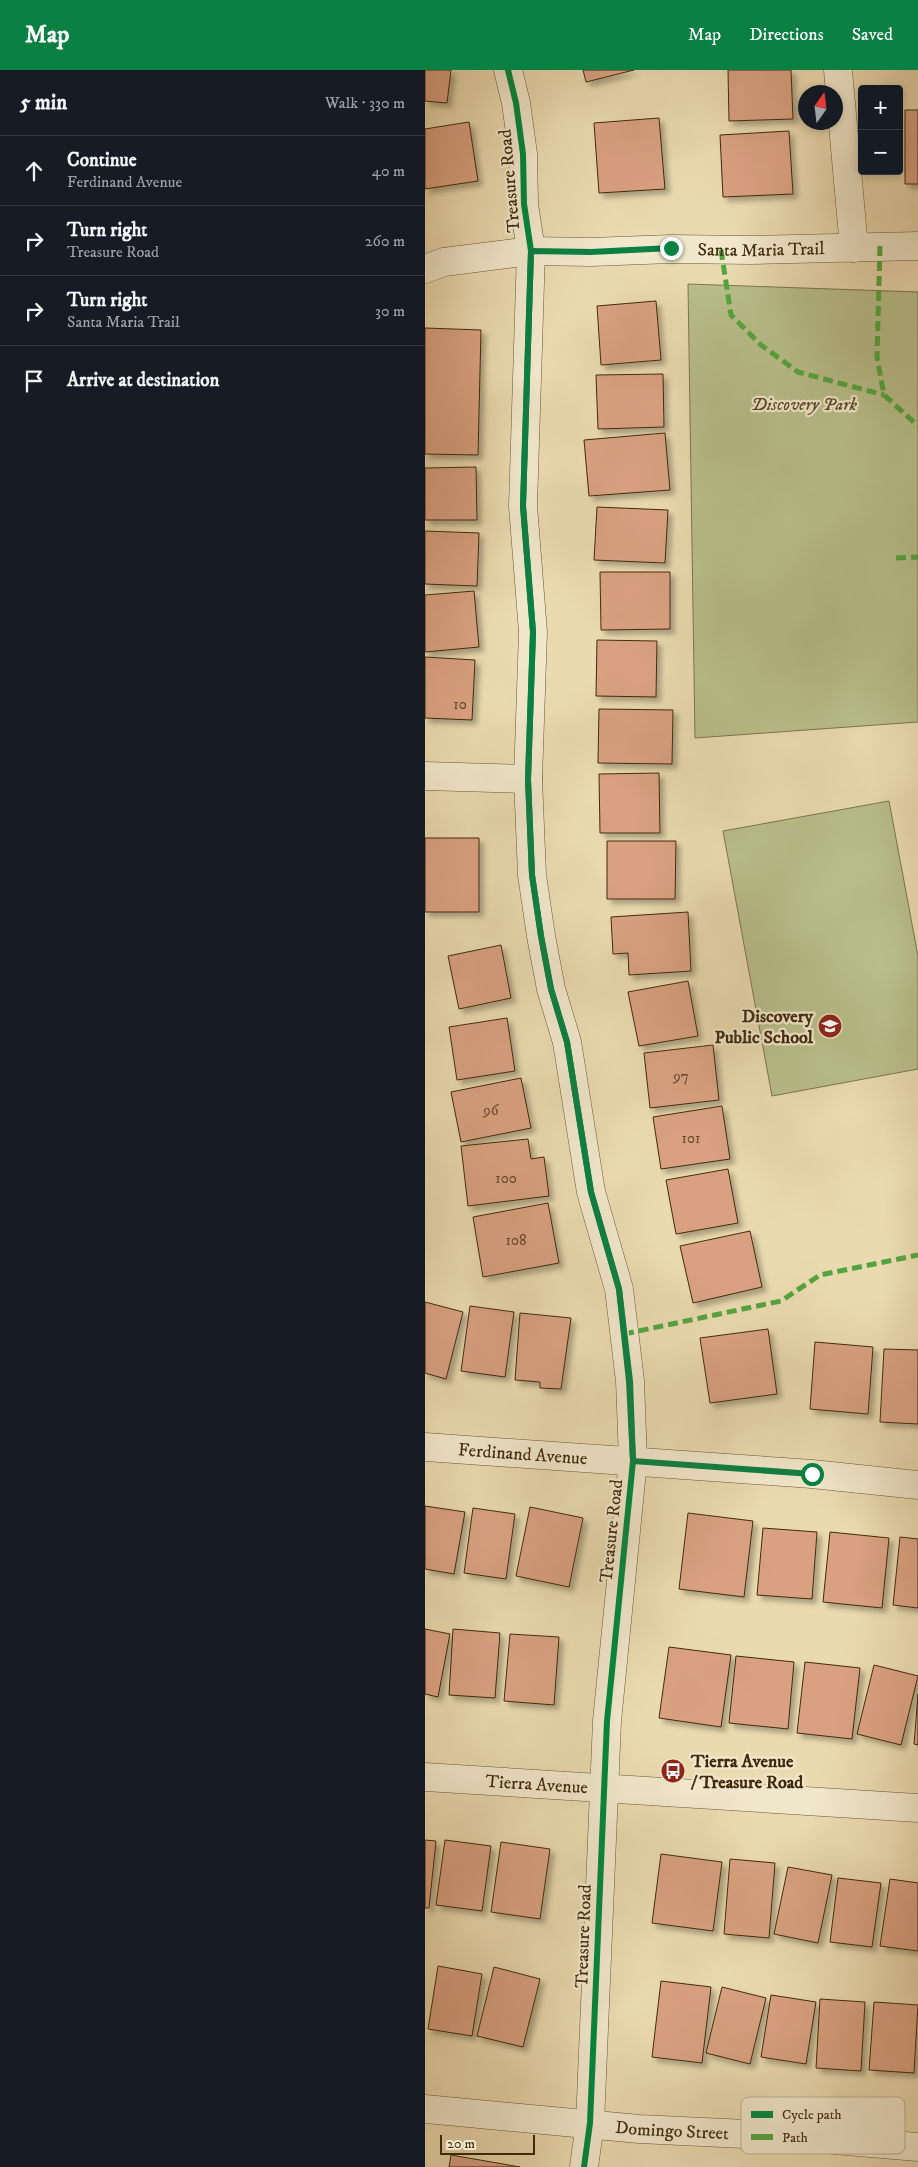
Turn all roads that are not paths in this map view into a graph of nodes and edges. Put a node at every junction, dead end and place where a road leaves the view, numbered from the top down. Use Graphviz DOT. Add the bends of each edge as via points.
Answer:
graph roads {
  1 [pos="508,70"];
  2 [pos="838,70"];
  3 [pos="918,246"];
  4 [pos="854,248"];
  5 [pos="531,251"];
  6 [pos="425,270"];
  7 [pos="425,776"];
  8 [pos="528,780"];
  9 [pos="425,1447"];
  10 [pos="633,1461"];
  11 [pos="918,1485"];
  12 [pos="425,1777"];
  13 [pos="604,1790"];
  14 [pos="918,1808"];
  15 [pos="425,2109"];
  16 [pos="590,2123"];
  17 [pos="741,2134"];
  18 [pos="905,2146"];
  19 [pos="918,2147"];
  20 [pos="584,2167"];
  1 -- 5 [label="street, Treasure Road" via="523,154 524,204"];
  2 -- 4 [label="street"];
  3 -- 4 [label="street, Santa Maria Trail"];
  4 -- 5 [label="street, Santa Maria Trail"];
  5 -- 6 [label="street, Santa Maria Trail" via="444,262"];
  5 -- 8 [label="street, Treasure Road" via="523,506 533,632"];
  7 -- 8 [label="street"];
  8 -- 10 [label="street, Treasure Road" via="532,875 541,936 551,989 567,1042 591,1192 619,1289 629,1381"];
  9 -- 10 [label="street, Ferdinand Avenue"];
  10 -- 11 [label="street, Ferdinand Avenue"];
  10 -- 13 [label="street, Treasure Road" via="607,1721"];
  12 -- 13 [label="street, Tierra Avenue"];
  13 -- 14 [label="street, Tierra Avenue"];
  13 -- 16 [label="street, Treasure Road"];
  15 -- 16 [label="street, Domingo Street"];
  16 -- 17 [label="street, Domingo Street"];
  16 -- 20 [label="street, Treasure Road"];
  18 -- 19 [label="street, Domingo Street"];
}
